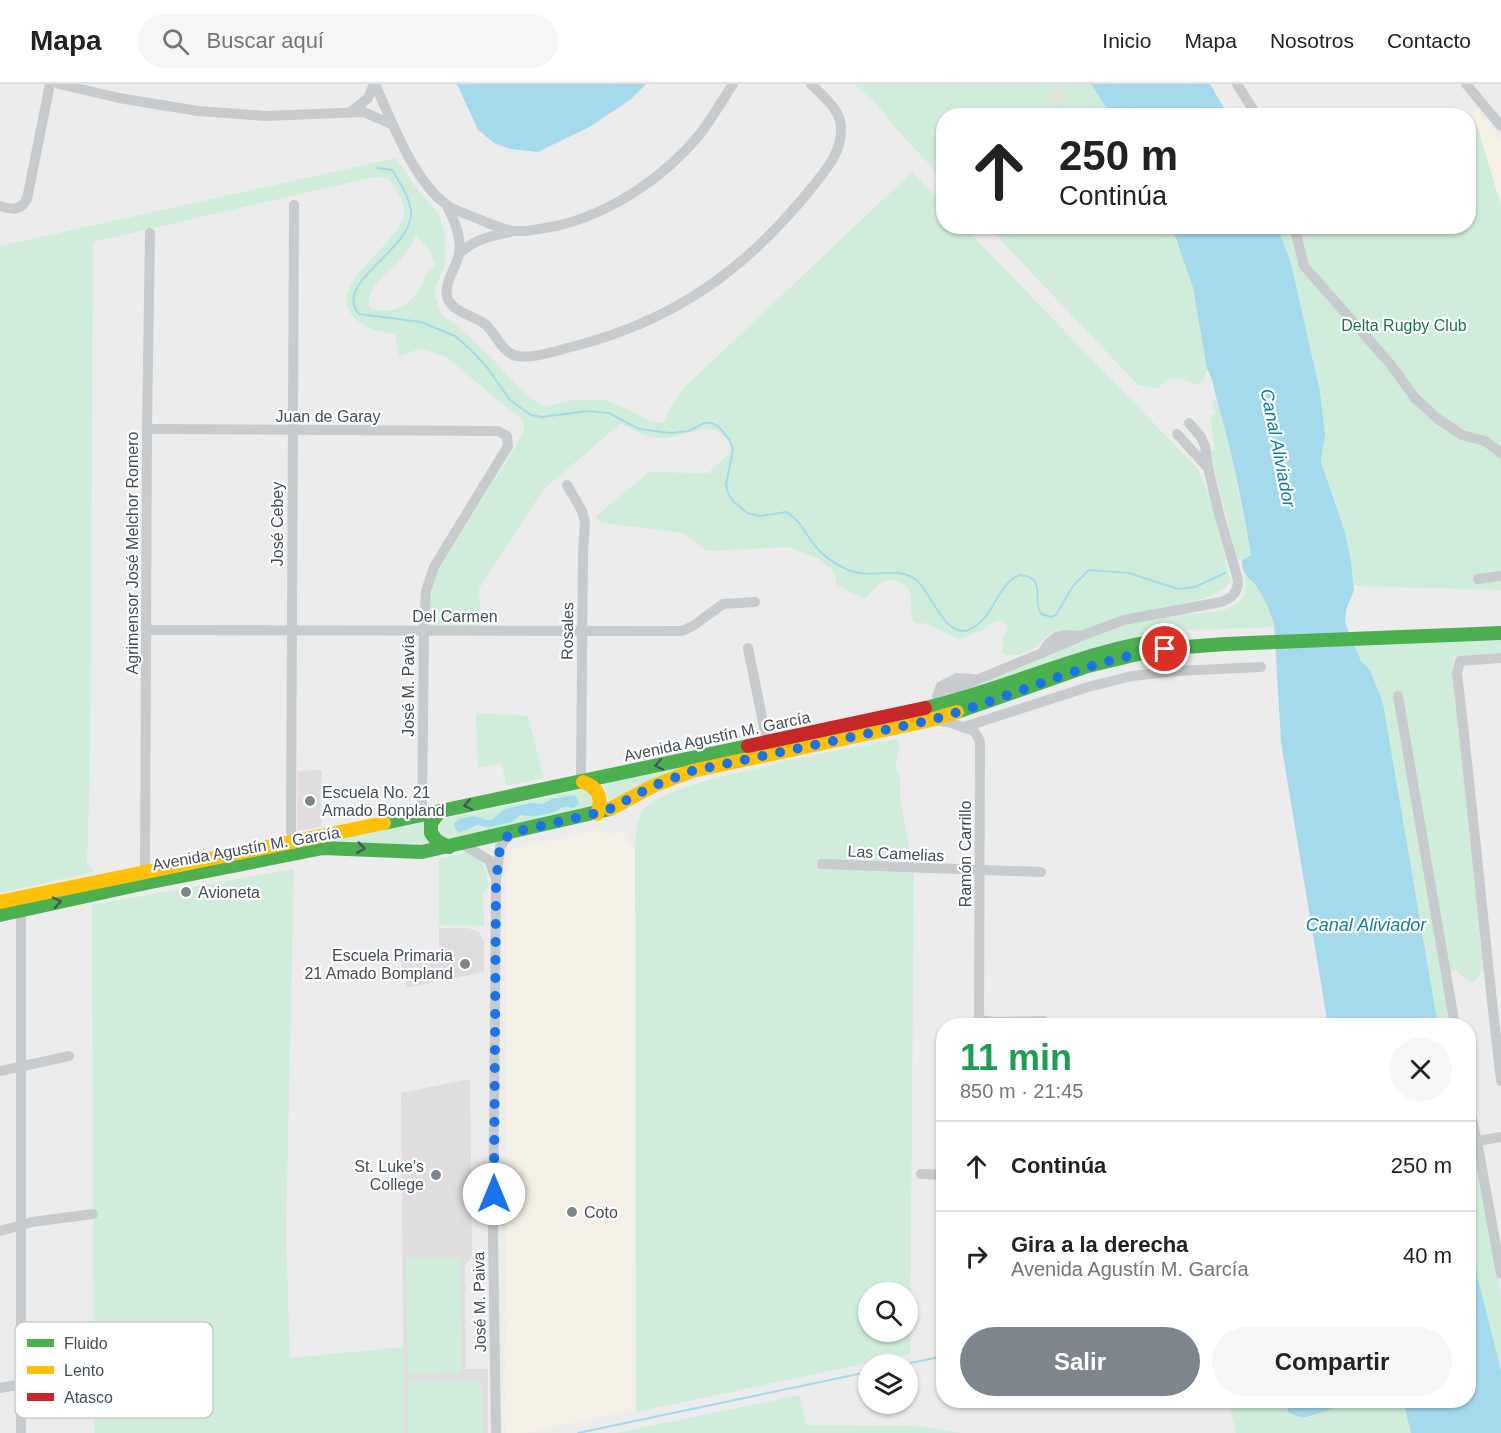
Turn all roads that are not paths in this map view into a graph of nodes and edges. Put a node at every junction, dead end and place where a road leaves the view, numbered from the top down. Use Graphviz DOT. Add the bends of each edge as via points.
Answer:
graph roads {
  1 [pos="50,84"];
  2 [pos="58,84"];
  3 [pos="374,84"];
  4 [pos="733,84"];
  5 [pos="811,84"];
  6 [pos="1237,84"];
  7 [pos="1466,84"];
  8 [pos="1252,108"];
  9 [pos="352,111"];
  10 [pos="393,125"];
  11 [pos="1501,126"];
  12 [pos="294,205"];
  13 [pos="0,206"];
  14 [pos="447,206"];
  15 [pos="514,231"];
  16 [pos="150,233"];
  17 [pos="1296,234"];
  18 [pos="459,254"];
  19 [pos="147,429"];
  20 [pos="291,431"];
  21 [pos="507,436"];
  22 [pos="1501,453"];
  23 [pos="1208,467"];
  24 [pos="567,485"];
  25 [pos="1501,576"];
  26 [pos="1478,579"];
  27 [pos="755,602"];
  28 [pos="1501,624"];
  29 [pos="146,630"];
  30 [pos="292,630"];
  31 [pos="423,631"];
  32 [pos="582,631"];
  33 [pos="1370,633"];
  34 [pos="1501,633"];
  35 [pos="1263,638"];
  36 [pos="748,648"];
  37 [pos="1501,658"];
  38 [pos="1261,668"];
  39 [pos="1398,696"];
  40 [pos="939,705"];
  41 [pos="927,721"];
  42 [pos="964,727"];
  43 [pos="767,742"];
  44 [pos="583,782"];
  45 [pos="440,811"];
  46 [pos="597,814"];
  47 [pos="422,815"];
  48 [pos="510,833"];
  49 [pos="456,845"];
  50 [pos="298,847"];
  51 [pos="822,864"];
  52 [pos="980,872"];
  53 [pos="1041,872"];
  54 [pos="145,873"];
  55 [pos="496,882"];
  56 [pos="0,902"];
  57 [pos="21,910"];
  58 [pos="0,915"];
  59 [pos="979,1018"];
  60 [pos="1454,1018"];
  61 [pos="69,1056"];
  62 [pos="21,1067"];
  63 [pos="0,1071"];
  64 [pos="1501,1081"];
  65 [pos="1476,1137"];
  66 [pos="1501,1137"];
  67 [pos="1477,1141"];
  68 [pos="921,1174"];
  69 [pos="936,1175"];
  70 [pos="93,1214"];
  71 [pos="21,1225"];
  72 [pos="0,1231"];
  73 [pos="1498,1237"];
  74 [pos="1501,1274"];
  75 [pos="21,1322"];
  76 [pos="15,1385"];
  77 [pos="0,1388"];
  78 [pos="496,1433"];
  1 -- 13 [label="street" via="27,199 20,208"];
  2 -- 9 [label="street" via="119,98 227,114"];
  3 -- 9 [label="street" via="368,98"];
  3 -- 10 [label="street"];
  4 -- 15 [label="street" via="684,152 626,196 566,223"];
  5 -- 18 [label="street" via="840,118 840,140 831,164 748,257 710,287 654,318 597,340 543,354 514,356 485,324 449,301 447,284"];
  6 -- 8 [label="street"];
  7 -- 11 [label="street"];
  9 -- 10 [label="street"];
  10 -- 14 [label="street" via="422,178"];
  12 -- 20 [label="street, José Cebey"];
  14 -- 15 [label="street"];
  14 -- 18 [label="street" via="457,229"];
  15 -- 18 [label="street" via="476,241"];
  16 -- 19 [label="street, Agrimensor José Melchor Romero"];
  17 -- 22 [label="street" via="1304,266 1415,398 1462,435 1485,441"];
  19 -- 20 [label="street, Juan de Garay"];
  19 -- 29 [label="street, Agrimensor José Melchor Romero"];
  20 -- 21 [label="street, Juan de Garay" via="498,431"];
  20 -- 30 [label="street, José Cebey"];
  21 -- 31 [label="street, José M. Pavía" via="508,446 430,574"];
  23 -- 23 [label="street" via="1205,446 1192,426 1180,437"];
  23 -- 40 [label="street" via="1239,580 1229,599 1124,620 1081,636 1056,637 1042,653 952,690"];
  24 -- 32 [label="street, Rosales" via="585,522"];
  25 -- 26 [label="street"];
  27 -- 32 [label="street, Del Carmen" via="723,604 682,631"];
  28 -- 33 [label="main road"];
  29 -- 30 [label="street, Del Carmen"];
  29 -- 54 [label="street, Agrimensor José Melchor Romero"];
  30 -- 31 [label="street, Del Carmen"];
  30 -- 50 [label="street, José Cebey" via="291,829"];
  31 -- 32 [label="street, Del Carmen"];
  31 -- 47 [label="street, José M. Pavía"];
  32 -- 44 [label="street, Rosales"];
  33 -- 34 [label="main road"];
  33 -- 35 [label="main road"];
  35 -- 40 [label="main road, Avenida Agustín M. García" via="1168,639 1135,644"];
  35 -- 41 [label="main road, Avenida Agustín M. García" via="1128,655"];
  36 -- 43 [label="street"];
  37 -- 64 [label="street" via="1460,661 1457,673"];
  38 -- 42 [label="street" via="1178,670 1132,676"];
  39 -- 60 [label="street"];
  40 -- 43 [label="main road, Avenida Agustín M. García"];
  41 -- 42 [label="street"];
  41 -- 46 [label="main road, Avenida Agustín M. García" via="692,771"];
  42 -- 52 [label="street, Ramón Carrillo" via="974,731 980,741"];
  43 -- 44 [label="main road, Avenida Agustín M. García, one-way"];
  44 -- 45 [label="main road, Avenida Agustín M. García, one-way"];
  44 -- 46 [label="main road" via="600,794"];
  45 -- 47 [label="main road, Avenida Agustín M. García"];
  45 -- 49 [label="main road" via="432,820 430,831 435,840"];
  46 -- 48 [label="main road, Avenida Agustín M. García"];
  47 -- 50 [label="main road, Avenida Agustín M. García"];
  48 -- 49 [label="main road, Avenida Agustín M. García"];
  48 -- 55 [label="street, José M. Paiva" via="500,847"];
  50 -- 49 [label="main road, Avenida Agustín M. García, one-way" via="352,846 403,853"];
  49 -- 55 [label="street" via="489,860"];
  50 -- 54 [label="main road, Avenida Agustín M. García"];
  57 -- 50 [label="main road, Avenida Agustín M. García, one-way"];
  51 -- 52 [label="street, Las Camelias"];
  52 -- 53 [label="street, Las Camelias"];
  52 -- 59 [label="street, Ramón Carrillo"];
  54 -- 56 [label="main road, Avenida Agustín M. García"];
  55 -- 78 [label="street, José M. Paiva"];
  57 -- 58 [label="main road, Avenida Agustín M. García"];
  57 -- 62 [label="street"];
  61 -- 62 [label="street"];
  62 -- 63 [label="street"];
  62 -- 71 [label="street"];
  65 -- 67 [label="street"];
  66 -- 67 [label="street"];
  67 -- 73 [label="street"];
  68 -- 69 [label="street"];
  70 -- 71 [label="street"];
  71 -- 72 [label="street"];
  71 -- 75 [label="street"];
  73 -- 74 [label="street"];
  76 -- 77 [label="street"];
}
